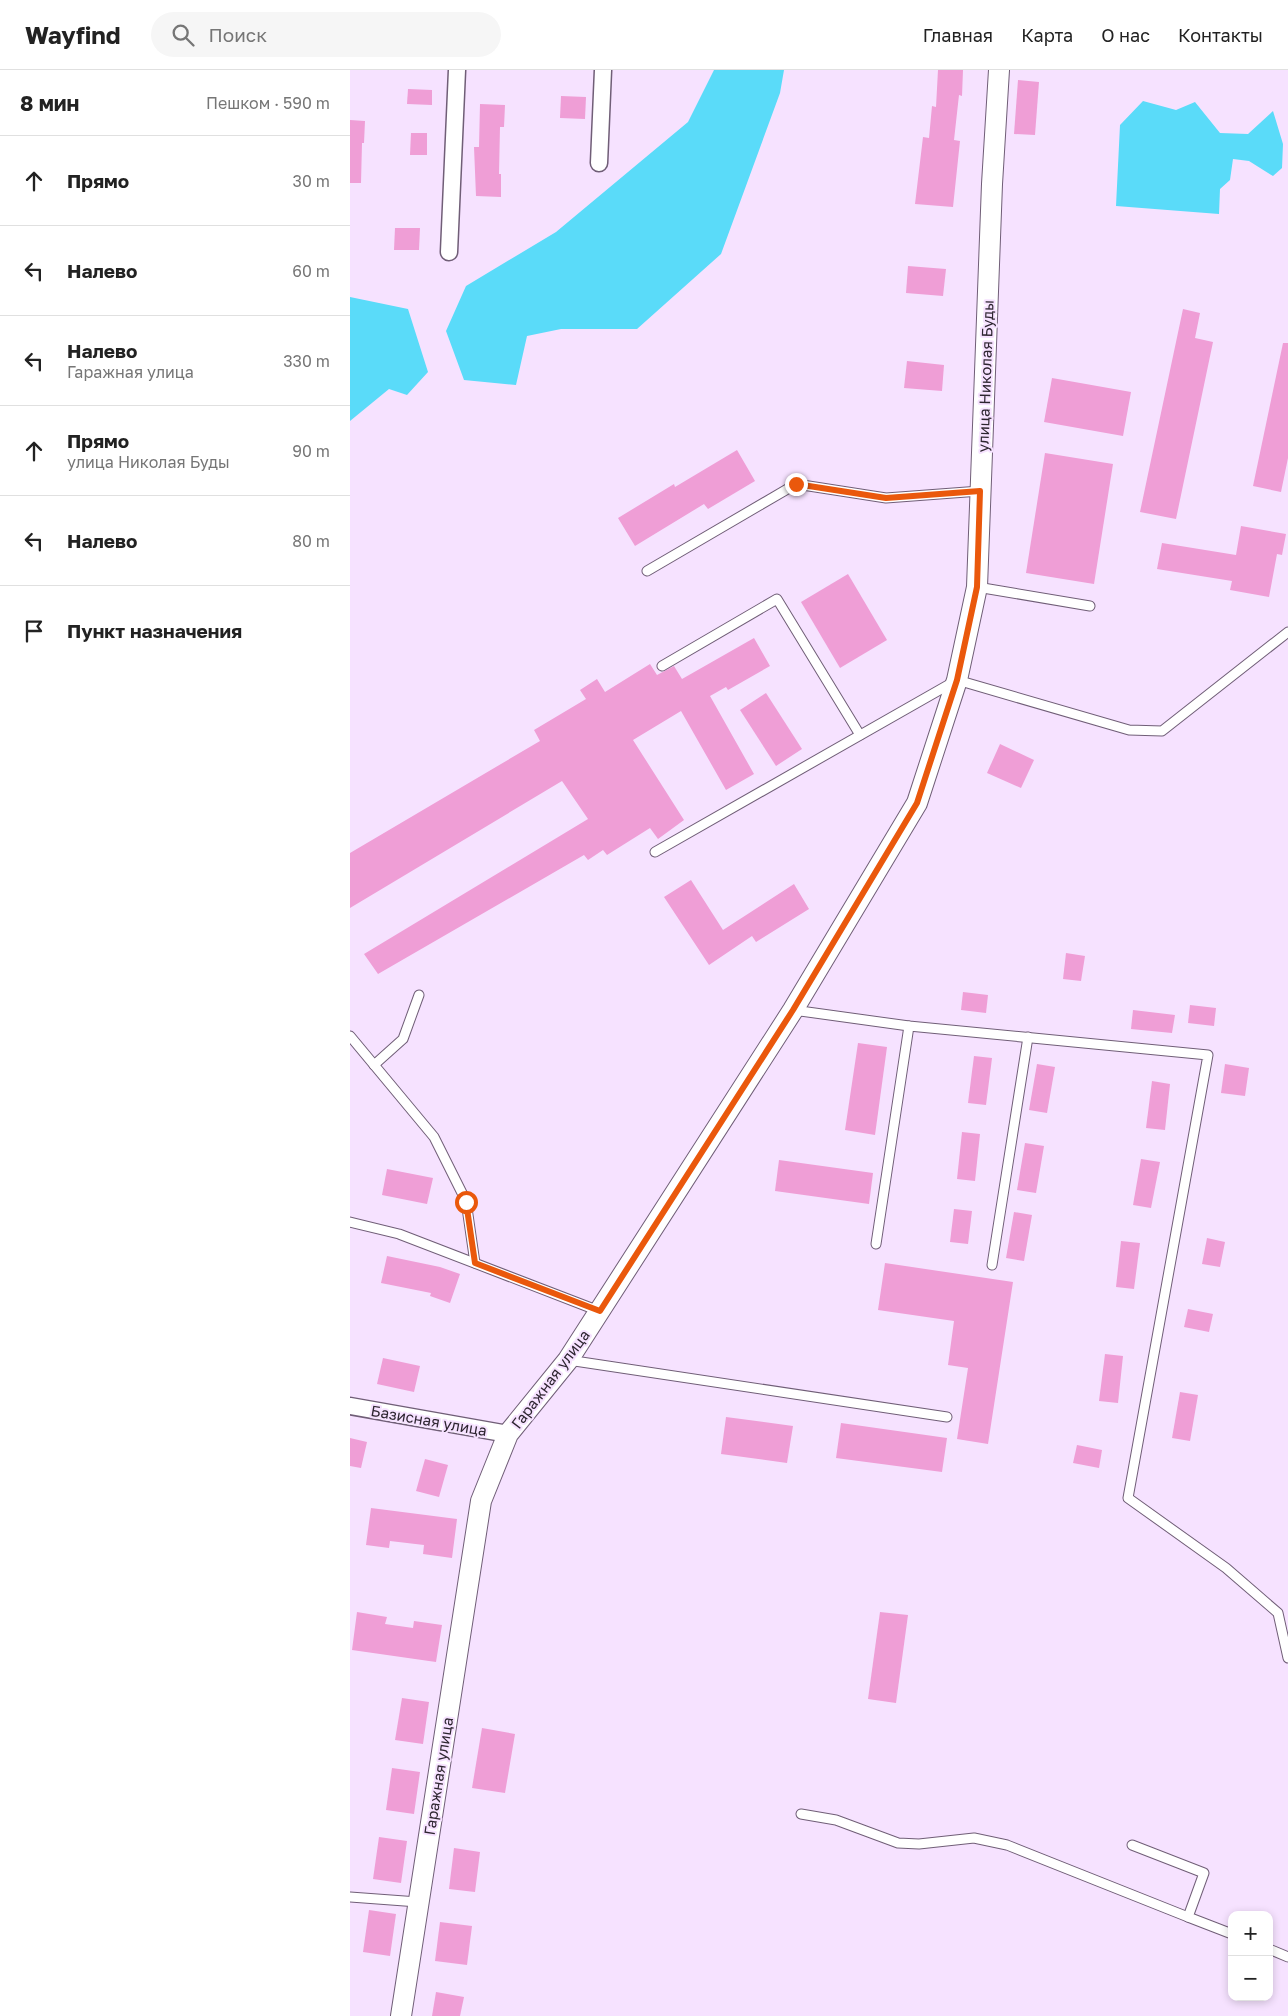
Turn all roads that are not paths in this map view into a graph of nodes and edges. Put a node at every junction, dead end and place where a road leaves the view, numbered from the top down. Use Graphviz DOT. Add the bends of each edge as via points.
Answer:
graph roads {
  1 [pos="458,70"];
  2 [pos="604,70"];
  3 [pos="999,70"];
  4 [pos="599,163"];
  5 [pos="449,252"];
  6 [pos="980,491"];
  7 [pos="647,571"];
  8 [pos="977,587"];
  9 [pos="1090,606"];
  10 [pos="1288,632"];
  11 [pos="662,666"];
  12 [pos="957,680"];
  13 [pos="860,735"];
  14 [pos="655,852"];
  15 [pos="419,995"];
  16 [pos="793,1010"];
  17 [pos="909,1026"];
  18 [pos="350,1036"];
  19 [pos="1028,1037"];
  20 [pos="374,1065"];
  21 [pos="350,1222"];
  22 [pos="876,1244"];
  23 [pos="475,1263"];
  24 [pos="992,1265"];
  25 [pos="600,1311"];
  26 [pos="568,1360"];
  27 [pos="350,1406"];
  28 [pos="947,1417"];
  29 [pos="508,1434"];
  30 [pos="1288,1658"];
  31 [pos="801,1814"];
  32 [pos="1132,1845"];
  33 [pos="350,1897"];
  34 [pos="418,1902"];
  35 [pos="1188,1917"];
  36 [pos="1228,1932"];
  37 [pos="1273,1950"];
  38 [pos="1288,1956"];
  39 [pos="401,2016"];
  1 -- 5 [label="street"];
  2 -- 4 [label="street"];
  3 -- 6 [label="street, улица Николая Буды"];
  6 -- 7 [label="lane" via="886,498 796,484"];
  6 -- 8 [label="street, улица Николая Буды"];
  8 -- 9 [label="lane"];
  8 -- 12 [label="street, улица Николая Буды"];
  10 -- 12 [label="lane" via="1162,731 1129,730"];
  11 -- 13 [label="lane" via="777,599"];
  12 -- 13 [label="lane"];
  12 -- 16 [label="street, Гаражная улица" via="917,803"];
  13 -- 14 [label="lane"];
  15 -- 20 [label="lane" via="403,1040"];
  16 -- 17 [label="lane"];
  16 -- 25 [label="street, Гаражная улица"];
  17 -- 19 [label="lane"];
  17 -- 22 [label="lane"];
  18 -- 20 [label="lane"];
  19 -- 24 [label="lane"];
  19 -- 30 [label="lane" via="1208,1055 1128,1498 1226,1568 1278,1613"];
  20 -- 23 [label="lane" via="434,1137 466,1202"];
  21 -- 23 [label="lane" via="399,1234"];
  23 -- 25 [label="lane"];
  25 -- 26 [label="street, Гаражная улица"];
  26 -- 28 [label="lane"];
  26 -- 29 [label="street, Гаражная улица"];
  27 -- 29 [label="street, Базисная улица"];
  29 -- 34 [label="street, Гаражная улица" via="482,1501"];
  31 -- 35 [label="lane" via="836,1820 898,1843 974,1838 1007,1845"];
  32 -- 35 [label="lane" via="1204,1873"];
  33 -- 34 [label="lane"];
  34 -- 39 [label="street, Гаражная улица"];
  35 -- 36 [label="lane"];
  37 -- 38 [label="lane"];
}
